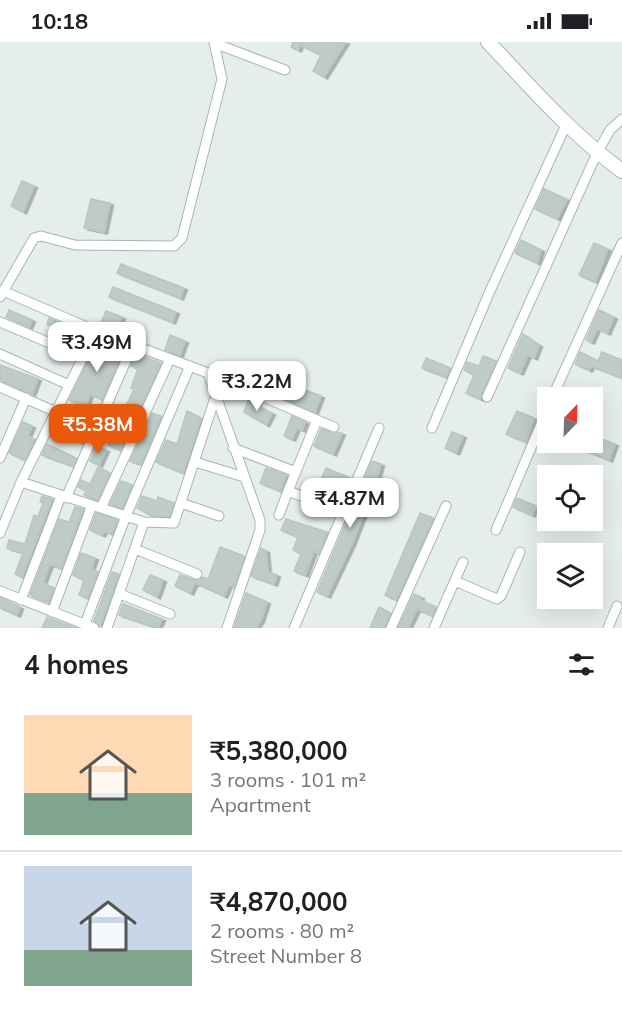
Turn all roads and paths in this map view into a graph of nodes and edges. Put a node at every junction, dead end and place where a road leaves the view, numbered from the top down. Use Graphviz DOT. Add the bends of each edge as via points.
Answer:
graph roads {
  1 [pos="214,42"];
  2 [pos="488,42"];
  3 [pos="285,70"];
  4 [pos="622,119"];
  5 [pos="566,124"];
  6 [pos="597,153"];
  7 [pos="622,171"];
  8 [pos="622,243"];
  9 [pos="1,294"];
  10 [pos="0,322"];
  11 [pos="96,331"];
  12 [pos="133,345"];
  13 [pos="0,354"];
  14 [pos="83,357"];
  15 [pos="170,359"];
  16 [pos="190,366"];
  17 [pos="208,373"];
  18 [pos="69,385"];
  19 [pos="0,387"];
  20 [pos="557,387"];
  21 [pos="216,395"];
  22 [pos="26,398"];
  23 [pos="487,398"];
  24 [pos="56,412"];
  25 [pos="317,420"];
  26 [pos="333,427"];
  27 [pos="379,428"];
  28 [pos="432,428"];
  29 [pos="537,434"];
  30 [pos="233,448"];
  31 [pos="0,458"];
  32 [pos="195,462"];
  33 [pos="296,472"];
  34 [pos="244,477"];
  35 [pos="21,482"];
  36 [pos="288,491"];
  37 [pos="63,497"];
  38 [pos="182,503"];
  39 [pos="446,506"];
  40 [pos="96,507"];
  41 [pos="342,512"];
  42 [pos="279,515"];
  43 [pos="126,516"];
  44 [pos="219,516"];
  45 [pos="144,522"];
  46 [pos="496,530"];
  47 [pos="0,533"];
  48 [pos="135,549"];
  49 [pos="520,552"];
  50 [pos="463,562"];
  51 [pos="197,574"];
  52 [pos="455,581"];
  53 [pos="0,591"];
  54 [pos="120,594"];
  55 [pos="21,600"];
  56 [pos="617,606"];
  57 [pos="52,612"];
  58 [pos="170,614"];
  59 [pos="89,626"];
  60 [pos="107,628"];
  61 [pos="227,628"];
  62 [pos="294,628"];
  63 [pos="392,628"];
  64 [pos="434,628"];
  65 [pos="608,628"];
  1 -- 3 [label="street"];
  1 -- 9 [label="street" via="222,79 179,243 87,245 34,238"];
  2 -- 5 [label="street"];
  4 -- 6 [label="street" via="610,130"];
  5 -- 6 [label="street"];
  5 -- 28 [label="street" via="489,291"];
  6 -- 7 [label="street"];
  6 -- 23 [label="street"];
  8 -- 20 [label="street"];
  9 -- 11 [label="street"];
  10 -- 14 [label="street"];
  11 -- 12 [label="street"];
  11 -- 14 [label="street"];
  12 -- 15 [label="street"];
  12 -- 37 [label="street"];
  13 -- 18 [label="street"];
  14 -- 18 [label="street"];
  15 -- 16 [label="street"];
  15 -- 40 [label="street"];
  16 -- 17 [label="street"];
  16 -- 43 [label="street"];
  17 -- 21 [label="street"];
  17 -- 25 [label="street"];
  18 -- 24 [label="street"];
  19 -- 22 [label="street"];
  21 -- 30 [label="street"];
  21 -- 32 [label="street"];
  22 -- 24 [label="street"];
  22 -- 31 [label="street"];
  24 -- 35 [label="street"];
  25 -- 26 [label="street"];
  25 -- 33 [label="street"];
  27 -- 41 [label="street"];
  29 -- 46 [label="street"];
  30 -- 33 [label="street"];
  30 -- 34 [label="street"];
  32 -- 34 [label="street"];
  32 -- 38 [label="street"];
  33 -- 36 [label="street"];
  34 -- 61 [label="street" via="260,520 260,537"];
  35 -- 37 [label="street"];
  35 -- 47 [label="street"];
  36 -- 41 [label="street"];
  36 -- 42 [label="street"];
  37 -- 40 [label="street"];
  37 -- 55 [label="street"];
  38 -- 44 [label="street"];
  38 -- 45 [label="street" via="174,523"];
  39 -- 63 [label="street"];
  40 -- 43 [label="street"];
  40 -- 57 [label="street"];
  41 -- 62 [label="street"];
  43 -- 45 [label="street"];
  43 -- 59 [label="street"];
  45 -- 48 [label="street"];
  48 -- 51 [label="street"];
  48 -- 54 [label="street"];
  49 -- 52 [label="street" via="497,599"];
  50 -- 52 [label="street"];
  52 -- 64 [label="street"];
  53 -- 55 [label="street"];
  54 -- 58 [label="street"];
  54 -- 60 [label="street"];
  55 -- 57 [label="street"];
  56 -- 65 [label="street"];
  57 -- 59 [label="street"];
}
